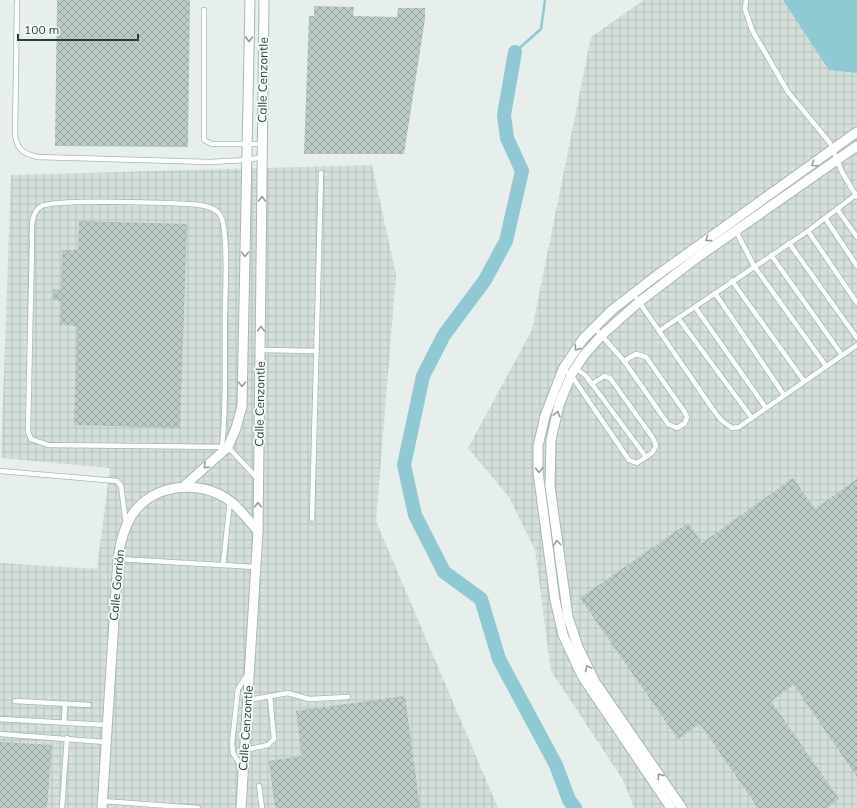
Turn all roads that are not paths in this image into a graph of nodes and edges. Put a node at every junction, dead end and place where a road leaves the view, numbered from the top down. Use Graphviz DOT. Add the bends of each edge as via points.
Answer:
graph roads {
  1 [pos="250,0"];
  2 [pos="264,0"];
  3 [pos="746,0"];
  4 [pos="17,2"];
  5 [pos="204,10"];
  6 [pos="857,132"];
  7 [pos="262,144"];
  8 [pos="248,145"];
  9 [pos="857,146"];
  10 [pos="834,150"];
  11 [pos="262,157"];
  12 [pos="247,160"];
  13 [pos="836,160"];
  14 [pos="321,173"];
  15 [pos="857,195"];
  16 [pos="837,209"];
  17 [pos="825,218"];
  18 [pos="731,222"];
  19 [pos="736,231"];
  20 [pos="808,231"];
  21 [pos="857,237"];
  22 [pos="789,243"];
  23 [pos="771,255"];
  24 [pos="754,266"];
  25 [pos="857,266"];
  26 [pos="732,281"];
  27 [pos="633,293"];
  28 [pos="715,293"];
  29 [pos="639,302"];
  30 [pos="857,303"];
  31 [pos="695,307"];
  32 [pos="678,318"];
  33 [pos="594,327"];
  34 [pos="659,331"];
  35 [pos="602,334"];
  36 [pos="857,338"];
  37 [pos="857,345"];
  38 [pos="261,350"];
  39 [pos="317,351"];
  40 [pos="842,355"];
  41 [pos="624,361"];
  42 [pos="565,366"];
  43 [pos="826,366"];
  44 [pos="574,371"];
  45 [pos="804,381"];
  46 [pos="592,384"];
  47 [pos="784,395"];
  48 [pos="766,408"];
  49 [pos="752,418"];
  50 [pos="225,447"];
  51 [pos="646,457"];
  52 [pos="0,471"];
  53 [pos="259,480"];
  54 [pos="184,486"];
  55 [pos="230,501"];
  56 [pos="312,519"];
  57 [pos="126,525"];
  58 [pos="258,531"];
  59 [pos="118,559"];
  60 [pos="223,565"];
  61 [pos="256,567"];
  62 [pos="250,672"];
  63 [pos="270,696"];
  64 [pos="348,697"];
  65 [pos="248,700"];
  66 [pos="15,701"];
  67 [pos="65,704"];
  68 [pos="89,706"];
  69 [pos="0,719"];
  70 [pos="64,723"];
  71 [pos="106,726"];
  72 [pos="0,734"];
  73 [pos="67,738"];
  74 [pos="106,742"];
  75 [pos="245,750"];
  76 [pos="244,772"];
  77 [pos="259,786"];
  78 [pos="102,804"];
  79 [pos="62,808"];
  80 [pos="198,808"];
  81 [pos="241,808"];
  82 [pos="262,808"];
  83 [pos="671,808"];
  84 [pos="682,808"];
  1 -- 8 [label="street, Calle Cenzontle, one-way"];
  2 -- 7 [label="street, Calle Cenzontle"];
  3 -- 10 [label="lane" via="745,9 752,30 781,80"];
  4 -- 12 [label="lane" via="15,135 17,146 23,152 38,157 210,162"];
  5 -- 8 [label="lane" via="204,140 212,144"];
  6 -- 10 [label="street"];
  7 -- 8 [label="lane"];
  7 -- 11 [label="street, Calle Cenzontle"];
  8 -- 12 [label="street, Calle Cenzontle"];
  9 -- 13 [label="street"];
  10 -- 13 [label="lane"];
  10 -- 18 [label="street, one-way"];
  11 -- 12 [label="lane"];
  38 -- 11 [label="street, Calle Cenzontle, one-way"];
  12 -- 50 [label="street, Calle Cenzontle, one-way" via="242,406 236,428"];
  13 -- 15 [label="lane"];
  13 -- 19 [label="street"];
  14 -- 39 [label="lane"];
  15 -- 16 [label="lane"];
  16 -- 17 [label="lane"];
  16 -- 21 [label="lane"];
  17 -- 20 [label="lane"];
  17 -- 25 [label="lane"];
  18 -- 19 [label="lane"];
  18 -- 27 [label="street, one-way"];
  19 -- 24 [label="lane"];
  19 -- 29 [label="street"];
  20 -- 22 [label="lane"];
  20 -- 30 [label="lane"];
  22 -- 23 [label="lane"];
  22 -- 36 [label="lane"];
  23 -- 24 [label="lane"];
  23 -- 40 [label="lane"];
  24 -- 26 [label="lane"];
  24 -- 43 [label="lane"];
  26 -- 28 [label="lane"];
  26 -- 45 [label="lane"];
  27 -- 29 [label="lane"];
  27 -- 33 [label="street"];
  28 -- 31 [label="lane"];
  28 -- 47 [label="lane"];
  29 -- 34 [label="lane"];
  29 -- 35 [label="street"];
  31 -- 32 [label="lane"];
  31 -- 48 [label="lane"];
  32 -- 34 [label="lane"];
  32 -- 49 [label="lane"];
  33 -- 35 [label="lane"];
  33 -- 42 [label="street, one-way"];
  34 -- 49 [label="lane" via="728,427 735,429"];
  35 -- 41 [label="lane"];
  35 -- 44 [label="street"];
  37 -- 40 [label="lane"];
  38 -- 39 [label="lane"];
  38 -- 53 [label="street, Calle Cenzontle"];
  39 -- 56 [label="lane"];
  40 -- 43 [label="lane"];
  41 -- 41 [label="lane" via="668,424 677,428 685,422 687,417 684,411 646,357 636,354"];
  42 -- 44 [label="lane"];
  42 -- 44 [label="lane"];
  42 -- 83 [label="street, one-way" via="548,406 538,446 540,492 558,618 569,652 582,676"];
  43 -- 45 [label="lane"];
  44 -- 46 [label="lane" via="585,374"];
  44 -- 51 [label="lane" via="629,460 637,463"];
  84 -- 44 [label="street, one-way" via="595,682 578,647 568,618 553,515 549,464 551,440 559,405"];
  45 -- 47 [label="lane"];
  46 -- 51 [label="lane"];
  46 -- 51 [label="lane" via="604,376 612,382 655,443 654,452"];
  47 -- 48 [label="lane"];
  48 -- 49 [label="lane"];
  50 -- 50 [label="lane" via="226,279 221,215 199,205 63,202 39,207 33,216 32,237 28,432 30,437 38,443 48,445"];
  50 -- 53 [label="lane"];
  50 -- 54 [label="street, Calle Cenzontle, one-way"];
  52 -- 57 [label="lane" via="117,481 121,486"];
  58 -- 53 [label="street, Calle Cenzontle, one-way"];
  54 -- 55 [label="street, Calle Gorrión" via="212,491"];
  54 -- 57 [label="street, Calle Gorrión" via="162,492 142,504"];
  55 -- 58 [label="street, Calle Gorrión"];
  55 -- 60 [label="lane"];
  57 -- 59 [label="street, Calle Gorrión"];
  58 -- 61 [label="street, Calle Cenzontle"];
  59 -- 60 [label="lane"];
  59 -- 71 [label="street, Calle Gorrión"];
  60 -- 61 [label="lane"];
  61 -- 62 [label="street, Calle Cenzontle"];
  62 -- 65 [label="street, Calle Cenzontle"];
  62 -- 76 [label="lane" via="238,689 232,743 235,756"];
  63 -- 64 [label="lane" via="288,693 319,700"];
  63 -- 65 [label="lane"];
  63 -- 75 [label="lane" via="274,739 268,745"];
  65 -- 75 [label="street, Calle Cenzontle"];
  66 -- 67 [label="lane"];
  67 -- 68 [label="lane"];
  67 -- 70 [label="lane"];
  69 -- 70 [label="lane"];
  70 -- 71 [label="lane"];
  71 -- 74 [label="street, Calle Gorrión"];
  72 -- 73 [label="lane"];
  73 -- 74 [label="lane"];
  73 -- 79 [label="lane"];
  74 -- 78 [label="street, Calle Gorrión"];
  75 -- 76 [label="street, Calle Cenzontle"];
  76 -- 81 [label="street, Calle Cenzontle"];
  77 -- 82 [label="lane"];
  78 -- 80 [label="lane"];
}
